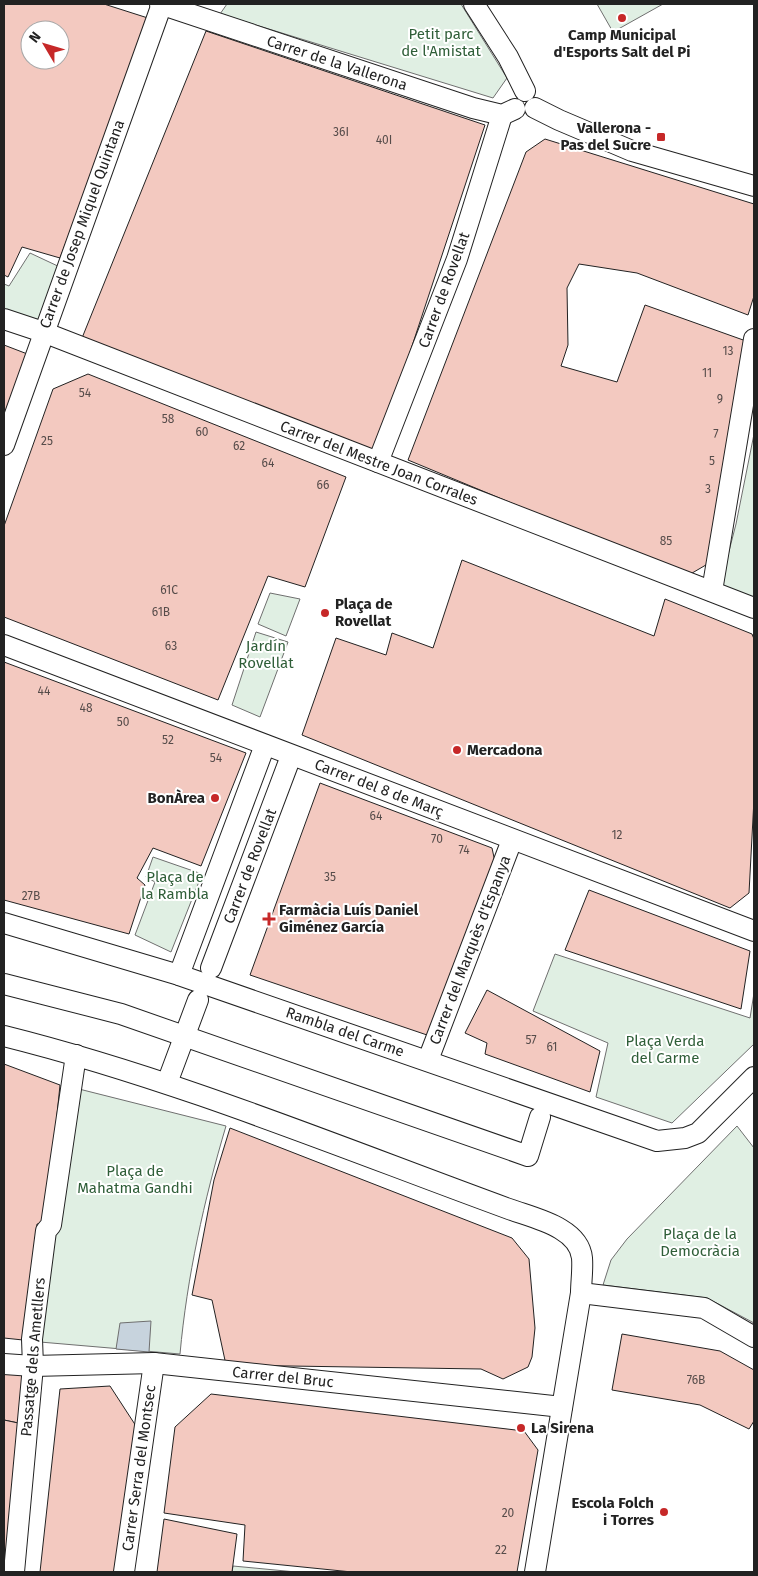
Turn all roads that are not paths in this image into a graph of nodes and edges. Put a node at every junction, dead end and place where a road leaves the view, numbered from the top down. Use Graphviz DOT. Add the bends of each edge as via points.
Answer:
graph roads {
  1 [pos="161,4"];
  2 [pos="474,4"];
  3 [pos="525,91"];
  4 [pos="535,108"];
  5 [pos="508,112"];
  6 [pos="754,186"];
  7 [pos="4,319"];
  8 [pos="43,332"];
  9 [pos="754,339"];
  10 [pos="4,445"];
  11 [pos="378,462"];
  12 [pos="712,591"];
  13 [pos="754,608"];
  14 [pos="4,645"];
  15 [pos="265,744"];
  16 [pos="288,764"];
  17 [pos="512,840"];
  18 [pos="4,924"];
  19 [pos="754,931"];
  20 [pos="211,968"];
  21 [pos="179,975"];
  22 [pos="4,984"];
  23 [pos="198,1000"];
  24 [pos="4,1036"];
  25 [pos="185,1036"];
  26 [pos="76,1055"];
  27 [pos="428,1060"];
  28 [pos="170,1075"];
  29 [pos="754,1077"];
  30 [pos="540,1117"];
  31 [pos="581,1293"];
  32 [pos="754,1337"];
  33 [pos="154,1363"];
  34 [pos="4,1364"];
  35 [pos="33,1366"];
  36 [pos="562,1407"];
  37 [pos="14,1572"];
  38 [pos="124,1572"];
  39 [pos="535,1572"];
  1 -- 5 [label="street, Carrer de la Vallerona" via="463,104"];
  1 -- 8 [label="street, Carrer de Josep Miquel Quintana"];
  2 -- 3 [label="street" via="508,57"];
  3 -- 4 [label="street" via="535,96"];
  3 -- 5 [label="street, Carrer de Rovellat" via="514,97"];
  4 -- 5 [label="street, Carrer de la Vallerona" via="526,114"];
  4 -- 6 [label="street" via="632,151"];
  5 -- 11 [label="street, Carrer de Rovellat" via="457,259"];
  7 -- 8 [label="street, Carrer del Mestre Joan Corrales"];
  8 -- 10 [label="street, Carrer de Josep Miquel Quintana"];
  8 -- 11 [label="street, Carrer del Mestre Joan Corrales"];
  9 -- 12 [label="street"];
  11 -- 12 [label="street, Carrer del Mestre Joan Corrales"];
  12 -- 13 [label="street, Carrer del Mestre Joan Corrales"];
  14 -- 15 [label="street, Carrer del 8 de Març"];
  15 -- 17 [label="street, Carrer del 8 de Març"];
  15 -- 21 [label="street, Carrer de Rovellat"];
  16 -- 20 [label="street, Carrer de Rovellat"];
  17 -- 19 [label="street, Carrer del 8 de Març"];
  17 -- 27 [label="street, Carrer del Marquès d'Espanya"];
  18 -- 21 [label="street, Rambla del Carme"];
  21 -- 27 [label="street, Rambla del Carme"];
  22 -- 25 [label="street" via="121,1014"];
  23 -- 25 [label="street"];
  24 -- 26 [label="street"];
  25 -- 28 [label="street"];
  25 -- 30 [label="street" via="528,1156"];
  26 -- 31 [label="street" via="173,1087 553,1226 570,1235 577,1244 582,1257"];
  26 -- 35 [label="street, Passatge dels Ametllers" via="51,1225 46,1231 32,1339"];
  27 -- 29 [label="street, Rambla del Carme" via="657,1141 698,1133"];
  31 -- 32 [label="street" via="704,1308"];
  31 -- 36 [label="street"];
  33 -- 35 [label="street, Carrer del Bruc"];
  33 -- 36 [label="street, Carrer del Bruc"];
  33 -- 38 [label="street, Carrer Serra del Montsec"];
  34 -- 35 [label="street, Carrer del Bruc"];
  35 -- 37 [label="street, Passatge dels Ametllers"];
  36 -- 39 [label="street"];
}
